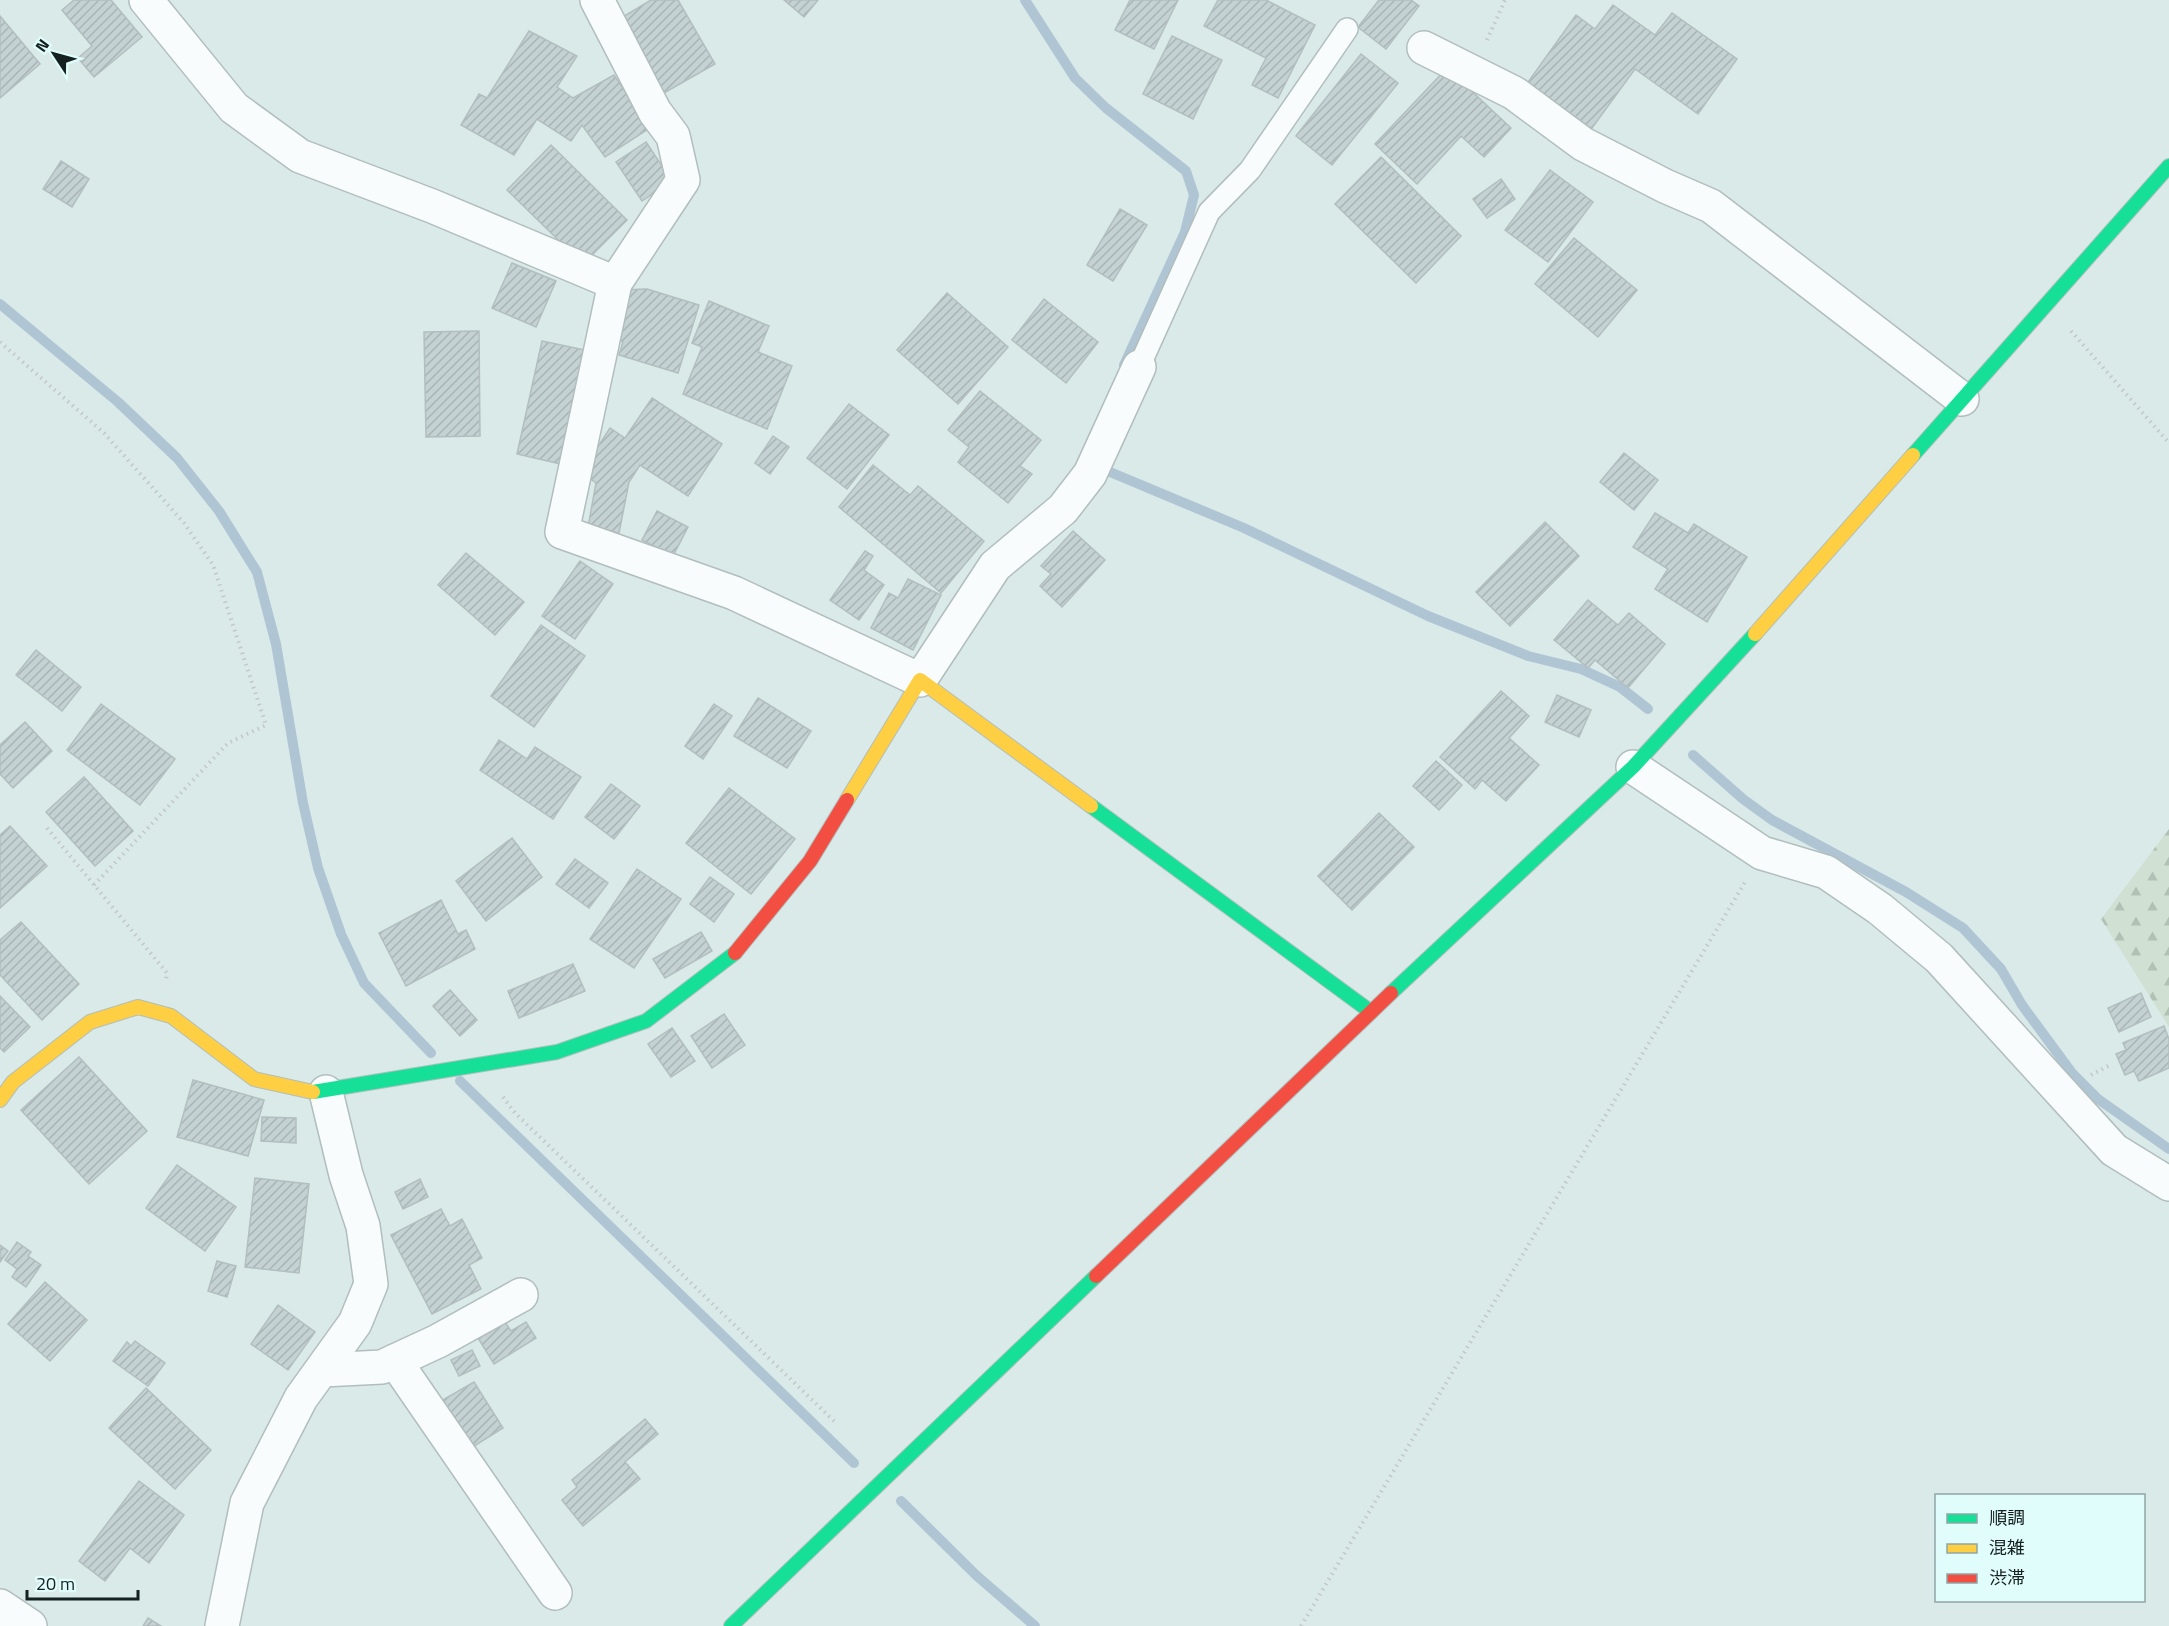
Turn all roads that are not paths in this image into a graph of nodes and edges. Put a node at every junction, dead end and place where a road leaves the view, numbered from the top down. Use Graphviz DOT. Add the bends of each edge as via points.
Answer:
graph roads {
  1 [pos="146,0"];
  2 [pos="597,0"];
  3 [pos="1347,29"];
  4 [pos="1424,48"];
  5 [pos="2169,166"];
  6 [pos="615,283"];
  7 [pos="1139,367"];
  8 [pos="1962,399"];
  9 [pos="920,680"];
  10 [pos="1633,767"];
  11 [pos="1371,1012"];
  12 [pos="326,1092"];
  13 [pos="0,1100"];
  14 [pos="2169,1184"];
  15 [pos="520,1296"];
  16 [pos="395,1360"];
  17 [pos="322,1370"];
  18 [pos="555,1593"];
  19 [pos="0,1606"];
  20 [pos="30,1626"];
  21 [pos="222,1626"];
  22 [pos="731,1626"];
  1 -- 6 [label="street" via="234,108 300,156"];
  2 -- 6 [label="street" via="655,111 673,136 683,180"];
  3 -- 7 [label="lane" via="1250,170 1209,212"];
  4 -- 8 [label="street" via="1514,93 1583,144 1711,206"];
  5 -- 8 [label="street"];
  6 -- 9 [label="street" via="562,532 734,593"];
  7 -- 9 [label="street" via="1090,474 1063,509 995,566"];
  8 -- 10 [label="street"];
  9 -- 11 [label="street"];
  9 -- 12 [label="street" via="810,861 730,960 646,1021 557,1052"];
  10 -- 11 [label="street"];
  10 -- 14 [label="street" via="1762,853 1826,872 1880,909 1939,958 2114,1150"];
  11 -- 22 [label="street"];
  12 -- 13 [label="street" via="316,1094 254,1079 171,1016 138,1007 90,1022 13,1082"];
  12 -- 17 [label="street" via="363,1226 371,1284 355,1323"];
  15 -- 16 [label="street"];
  16 -- 17 [label="street" via="382,1367"];
  16 -- 18 [label="street"];
  17 -- 21 [label="street" via="301,1398 247,1503"];
  19 -- 20 [label="street"];
}
